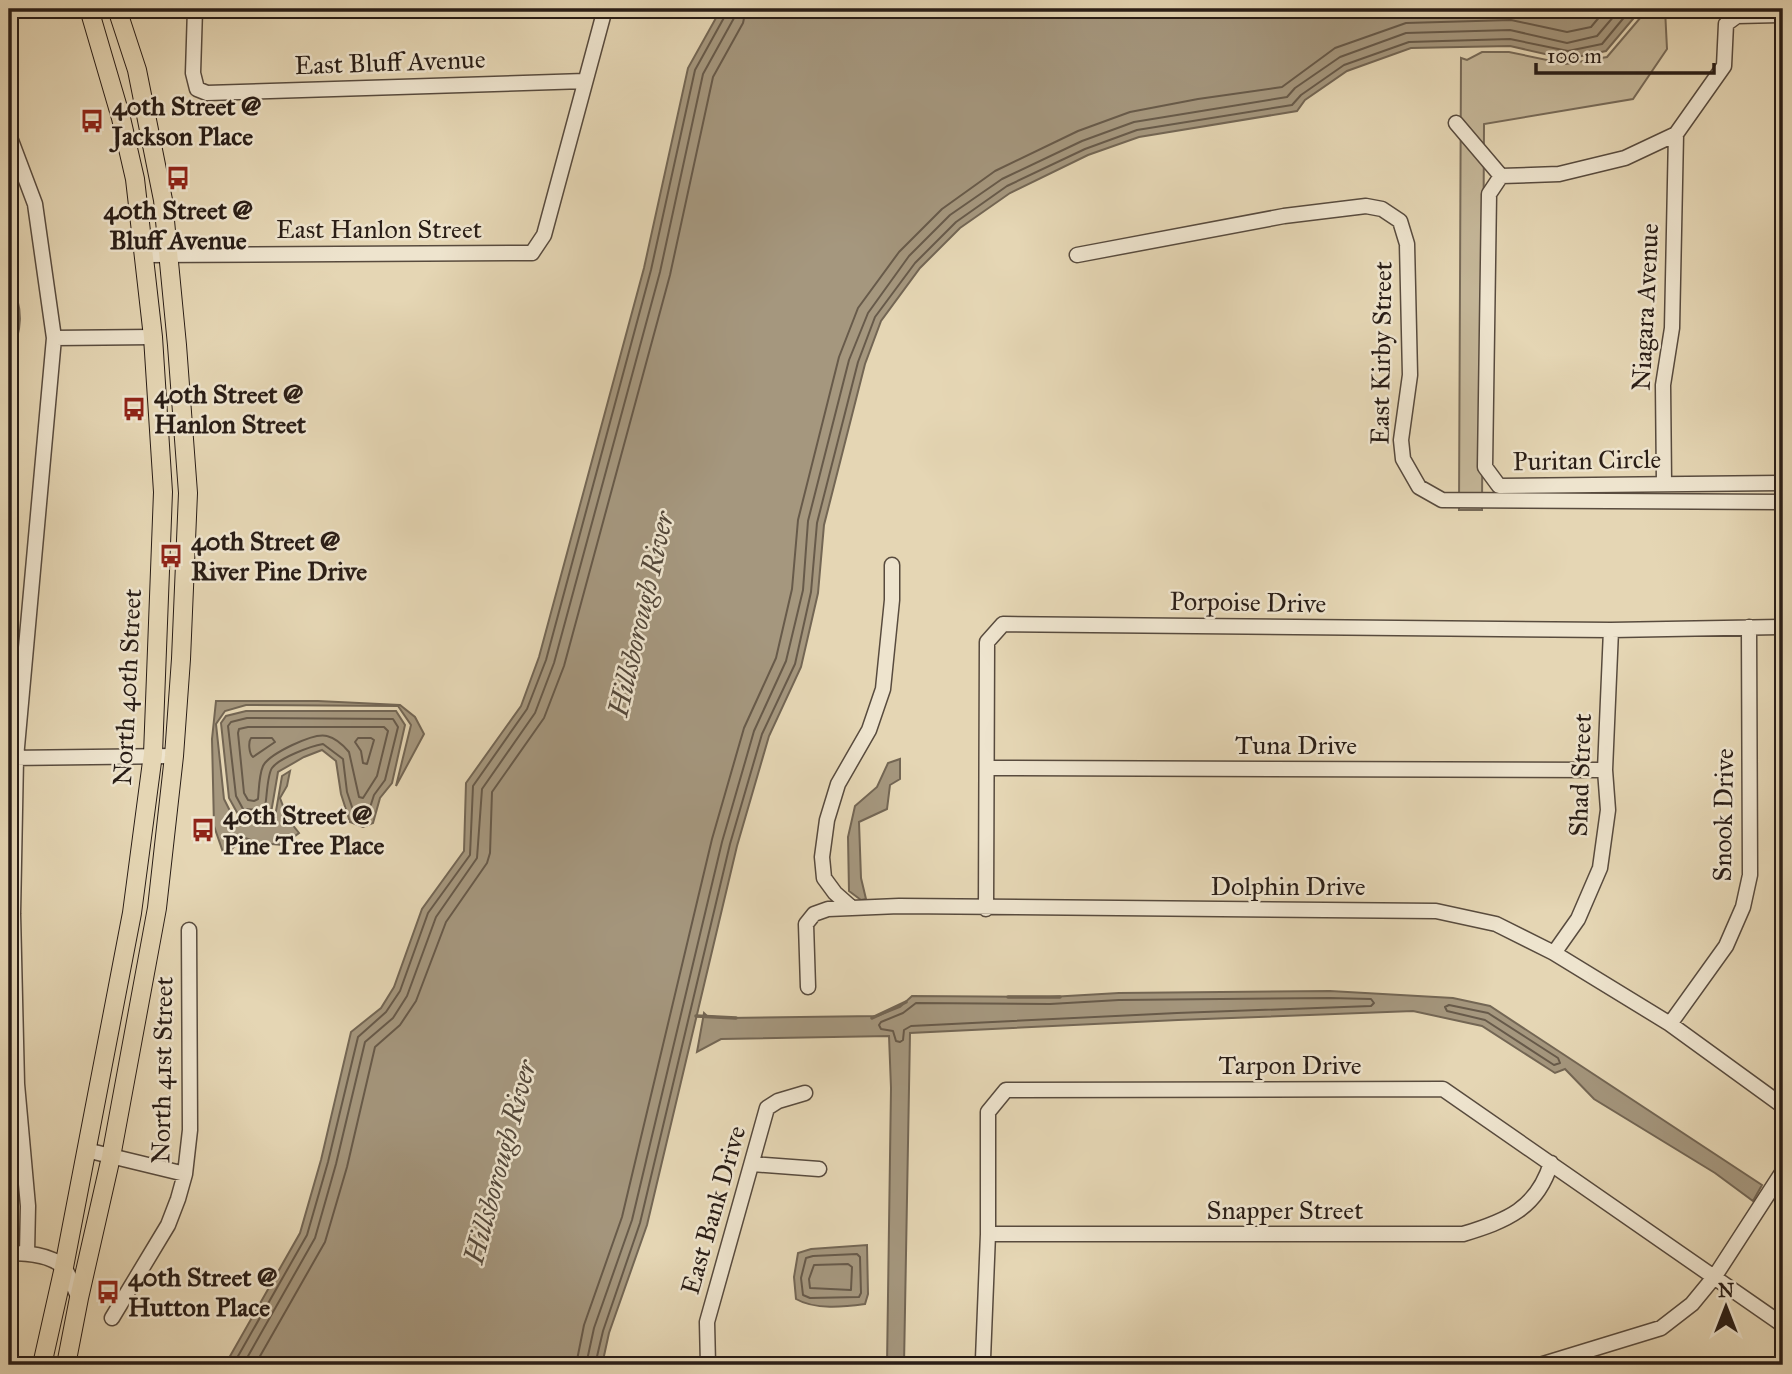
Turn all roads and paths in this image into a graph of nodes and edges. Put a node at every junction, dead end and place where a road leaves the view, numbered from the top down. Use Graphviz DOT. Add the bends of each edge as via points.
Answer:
graph roads {
  1 [pos="89,9"];
  2 [pos="117,9"];
  3 [pos="195,9"];
  4 [pos="605,9"];
  5 [pos="1783,15"];
  6 [pos="585,81"];
  7 [pos="1456,123"];
  8 [pos="1675,134"];
  9 [pos="9,135"];
  10 [pos="1500,176"];
  11 [pos="143,255"];
  12 [pos="1077,255"];
  13 [pos="169,256"];
  14 [pos="153,337"];
  15 [pos="54,338"];
  16 [pos="1664,483"];
  17 [pos="1783,483"];
  18 [pos="163,492"];
  19 [pos="188,493"];
  20 [pos="1783,502"];
  21 [pos="892,565"];
  22 [pos="1749,627"];
  23 [pos="1783,627"];
  24 [pos="1611,630"];
  25 [pos="153,754"];
  26 [pos="174,756"];
  27 [pos="12,758"];
  28 [pos="987,768"];
  29 [pos="1605,770"];
  30 [pos="852,908"];
  31 [pos="986,909"];
  32 [pos="11,914"];
  33 [pos="189,930"];
  34 [pos="1554,953"];
  35 [pos="808,987"];
  36 [pos="1670,1024"];
  37 [pos="13,1084"];
  38 [pos="805,1093"];
  39 [pos="1783,1106"];
  40 [pos="86,1150"];
  41 [pos="111,1157"];
  42 [pos="1551,1163"];
  43 [pos="752,1164"];
  44 [pos="820,1168"];
  45 [pos="1783,1171"];
  46 [pos="185,1174"];
  47 [pos="988,1234"];
  48 [pos="9,1253"];
  49 [pos="27,1253"];
  50 [pos="64,1267"];
  51 [pos="1715,1276"];
  52 [pos="79,1297"];
  53 [pos="112,1318"];
  54 [pos="1783,1325"];
  55 [pos="42,1365"];
  56 [pos="66,1365"];
  57 [pos="708,1365"];
  58 [pos="981,1365"];
  59 [pos="1540,1365"];
  1 -- 11 [label="main road, North 40th Street" via="135,179"];
  2 -- 13 [label="main road, North 40th Street" via="137,70 163,200"];
  3 -- 6 [label="street, East Bluff Avenue" via="193,73 197,89 207,93"];
  4 -- 6 [label="street"];
  5 -- 8 [label="street" via="1737,16 1726,24 1724,66"];
  6 -- 13 [label="street, East Hanlon Street" via="544,235 532,253"];
  7 -- 10 [label="street"];
  8 -- 10 [label="street" via="1625,158 1559,174"];
  8 -- 16 [label="street, Niagara Avenue" via="1672,328 1663,385"];
  9 -- 15 [label="street" via="35,204"];
  10 -- 16 [label="street, Puritan Circle" via="1489,194 1485,467 1499,486"];
  11 -- 13 [label="street, East Hanlon Street"];
  11 -- 14 [label="main road, North 40th Street"];
  12 -- 20 [label="street, East Kirby Street" via="1284,216 1366,206 1382,209 1400,221 1408,244 1410,375 1401,440 1403,459 1419,486 1442,500"];
  13 -- 19 [label="main road, North 40th Street"];
  14 -- 15 [label="street"];
  14 -- 18 [label="main road, North 40th Street"];
  15 -- 27 [label="street"];
  16 -- 17 [label="street, Puritan Circle"];
  18 -- 19 [label="main road"];
  18 -- 25 [label="main road, North 40th Street"];
  19 -- 26 [label="main road, North 40th Street"];
  21 -- 30 [label="street" via="883,689 869,730 838,785 822,857 824,878"];
  22 -- 23 [label="street, Porpoise Drive"];
  22 -- 24 [label="street, Porpoise Drive"];
  22 -- 36 [label="street, Snook Drive" via="1750,875 1743,907 1726,946"];
  24 -- 28 [label="street, Porpoise Drive" via="1003,624 987,642"];
  24 -- 29 [label="street, Shad Street"];
  25 -- 26 [label="street"];
  25 -- 27 [label="street"];
  25 -- 40 [label="main road, North 40th Street" via="132,913"];
  26 -- 41 [label="main road, North 40th Street" via="157,908"];
  27 -- 32 [label="street"];
  28 -- 29 [label="street, Tuna Drive"];
  28 -- 31 [label="street, Porpoise Drive"];
  29 -- 34 [label="street, Shad Street" via="1608,810 1600,867 1578,919"];
  30 -- 31 [label="street, Dolphin Drive"];
  30 -- 35 [label="street, Dolphin Drive" via="828,909 814,914 806,924"];
  31 -- 34 [label="street, Dolphin Drive" via="1436,911 1496,925"];
  32 -- 37 [label="street"];
  33 -- 46 [label="street, North 41st Street" via="190,1130"];
  34 -- 36 [label="street, Dolphin Drive"];
  36 -- 39 [label="street, Dolphin Drive"];
  37 -- 49 [label="street" via="29,1206"];
  38 -- 43 [label="street, East Bank Drive" via="767,1108"];
  40 -- 41 [label="street"];
  40 -- 50 [label="main road, North 40th Street"];
  41 -- 46 [label="street"];
  41 -- 52 [label="main road, North 40th Street"];
  42 -- 47 [label="street, Snapper Street" via="1545,1184 1523,1208 1497,1224 1463,1234"];
  42 -- 47 [label="street, Tarpon Drive" via="1443,1089 1006,1090 988,1112"];
  42 -- 51 [label="street, Tarpon Drive"];
  43 -- 44 [label="street"];
  43 -- 57 [label="street, East Bank Drive" via="707,1322"];
  45 -- 51 [label="street"];
  46 -- 53 [label="street, North 41st Street" via="168,1225"];
  47 -- 58 [label="street, Tarpon Drive"];
  48 -- 49 [label="street"];
  49 -- 50 [label="street"];
  50 -- 52 [label="street"];
  50 -- 55 [label="main road, North 40th Street"];
  51 -- 54 [label="street, Tarpon Drive"];
  51 -- 59 [label="street" via="1692,1304 1661,1328"];
  52 -- 56 [label="main road, North 40th Street"];
}
